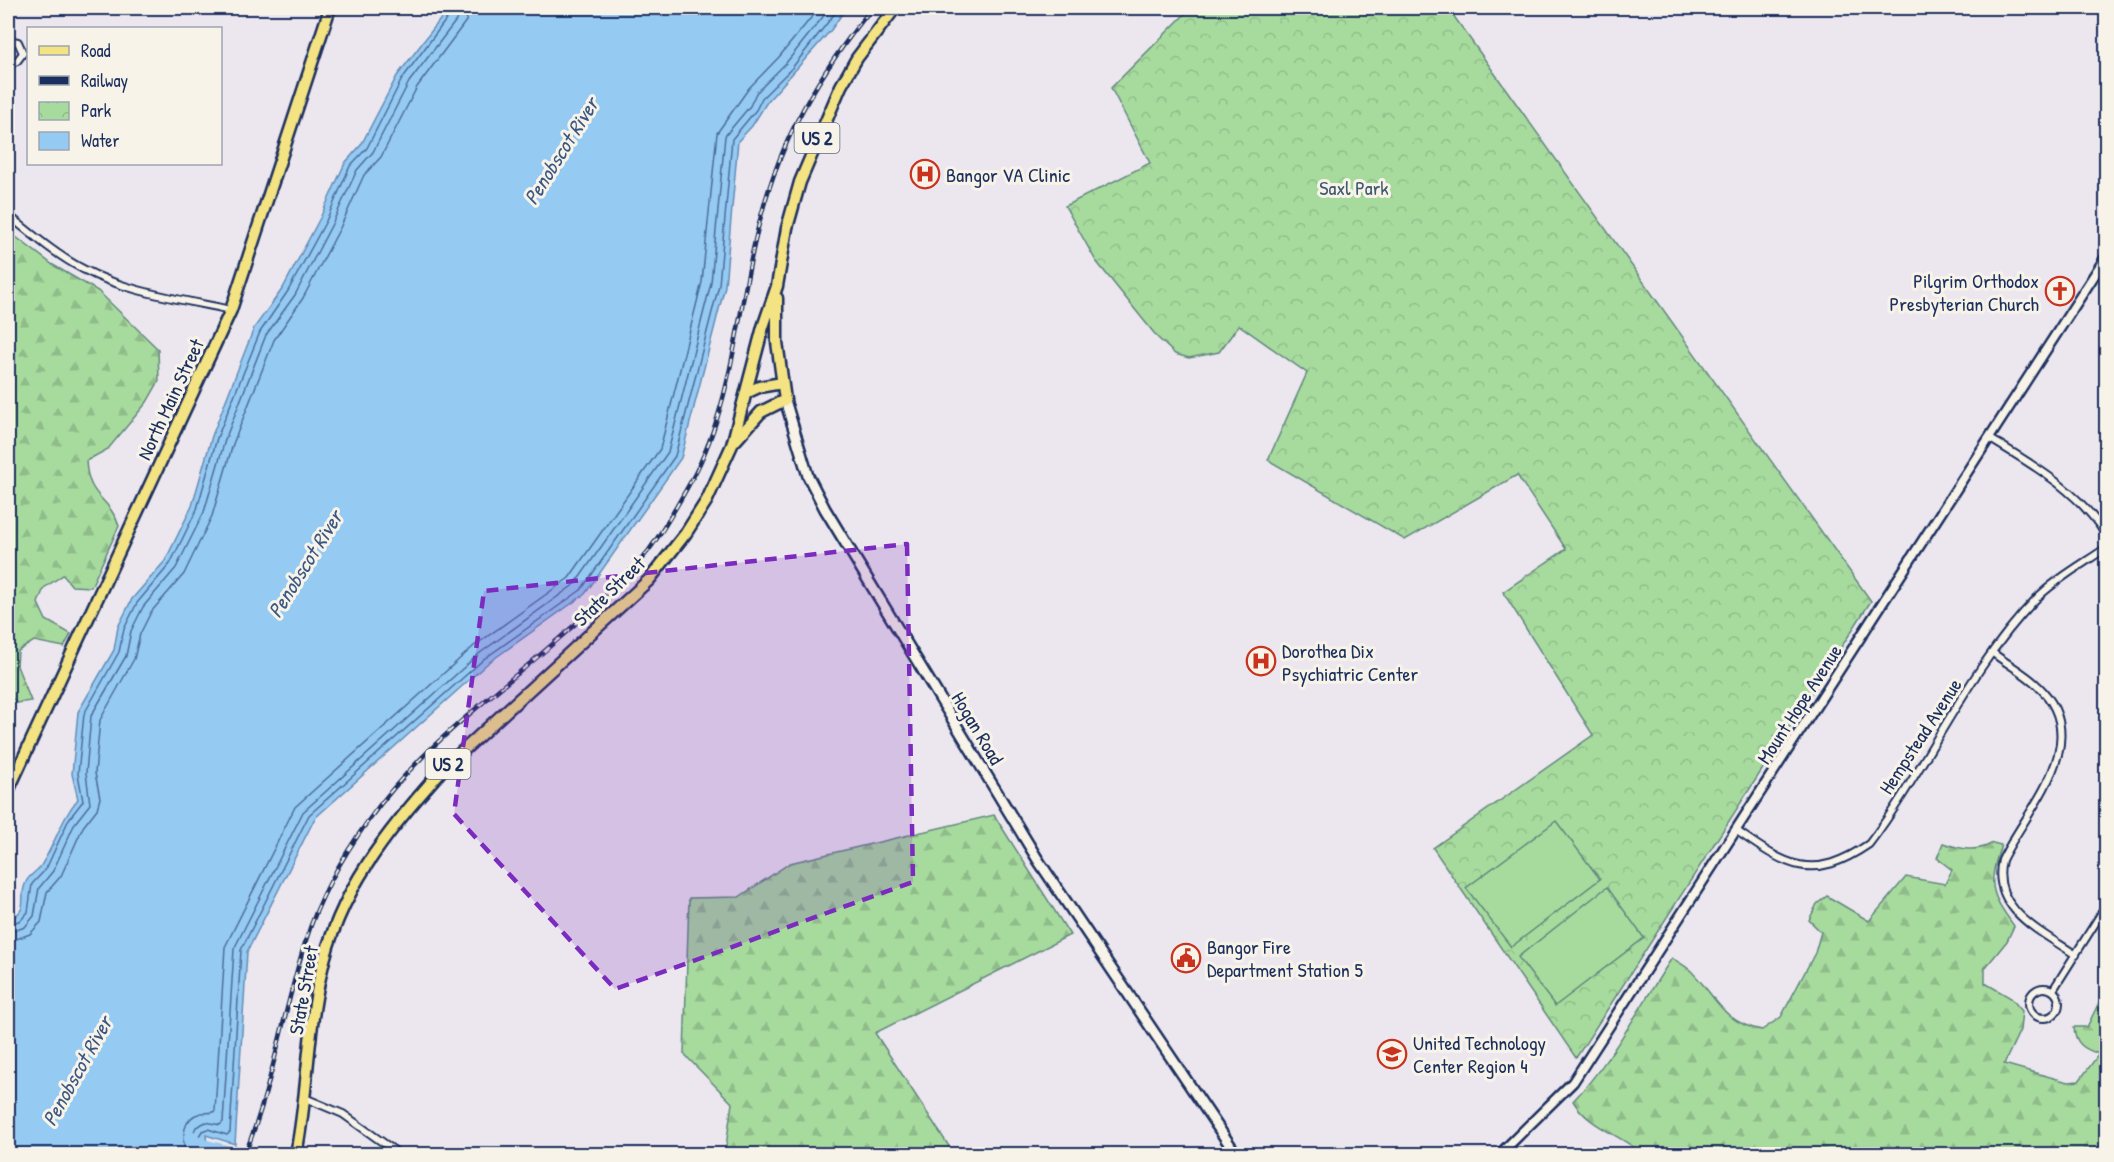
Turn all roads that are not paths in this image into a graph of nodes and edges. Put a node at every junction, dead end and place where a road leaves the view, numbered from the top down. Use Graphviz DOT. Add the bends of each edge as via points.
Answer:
graph roads {
  1 [pos="330,8"];
  2 [pos="895,8"];
  3 [pos="8,40"];
  4 [pos="8,65"];
  5 [pos="8,215"];
  6 [pos="2106,257"];
  7 [pos="777,286"];
  8 [pos="231,310"];
  9 [pos="782,383"];
  10 [pos="746,393"];
  11 [pos="785,400"];
  12 [pos="1989,438"];
  13 [pos="732,445"];
  14 [pos="2106,535"];
  15 [pos="2106,548"];
  16 [pos="1993,653"];
  17 [pos="8,791"];
  18 [pos="1737,831"];
  19 [pos="2106,906"];
  20 [pos="2076,955"];
  21 [pos="2052,990"];
  22 [pos="305,1098"];
  23 [pos="296,1155"];
  24 [pos="399,1155"];
  25 [pos="1236,1155"];
  26 [pos="1500,1155"];
  1 -- 8 [label="main road, North Main Street"];
  2 -- 7 [label="main road, State Street / US 2" via="857,58 826,116 800,182"];
  3 -- 4 [label="street" via="18,42 23,53"];
  5 -- 8 [label="street" via="46,245 101,277 128,287"];
  6 -- 12 [label="street, Mount Hope Avenue"];
  7 -- 9 [label="main road, Hogan Road"];
  7 -- 10 [label="main road, State Street / US 2"];
  8 -- 17 [label="main road, North Main Street"];
  9 -- 10 [label="main road"];
  9 -- 11 [label="main road, Hogan Road"];
  10 -- 13 [label="main road, State Street / US 2"];
  11 -- 13 [label="main road" via="761,412"];
  11 -- 25 [label="main road, Hogan Road" via="808,476 831,519 1038,860"];
  12 -- 14 [label="street" via="2082,501"];
  12 -- 18 [label="street, Mount Hope Avenue"];
  13 -- 22 [label="main road, State Street / US 2" via="707,500 649,580 442,770 372,854 344,904 320,974"];
  15 -- 16 [label="street, Hempstead Avenue" via="2038,597"];
  16 -- 18 [label="street, Hempstead Avenue" via="1869,844 1838,862 1801,867 1770,854"];
  16 -- 20 [label="street" via="2046,695 2054,708 2061,737 2054,772 2002,860 2004,892 2024,920"];
  18 -- 26 [label="street, Mount Hope Avenue" via="1573,1082"];
  19 -- 20 [label="street"];
  20 -- 21 [label="street"];
  21 -- 21 [label="street" via="2037,989 2030,996 2029,1007 2035,1015 2044,1018 2057,1012 2060,1002"];
  22 -- 23 [label="main road, State Street / US 2"];
  22 -- 24 [label="street" via="343,1114"];
}
